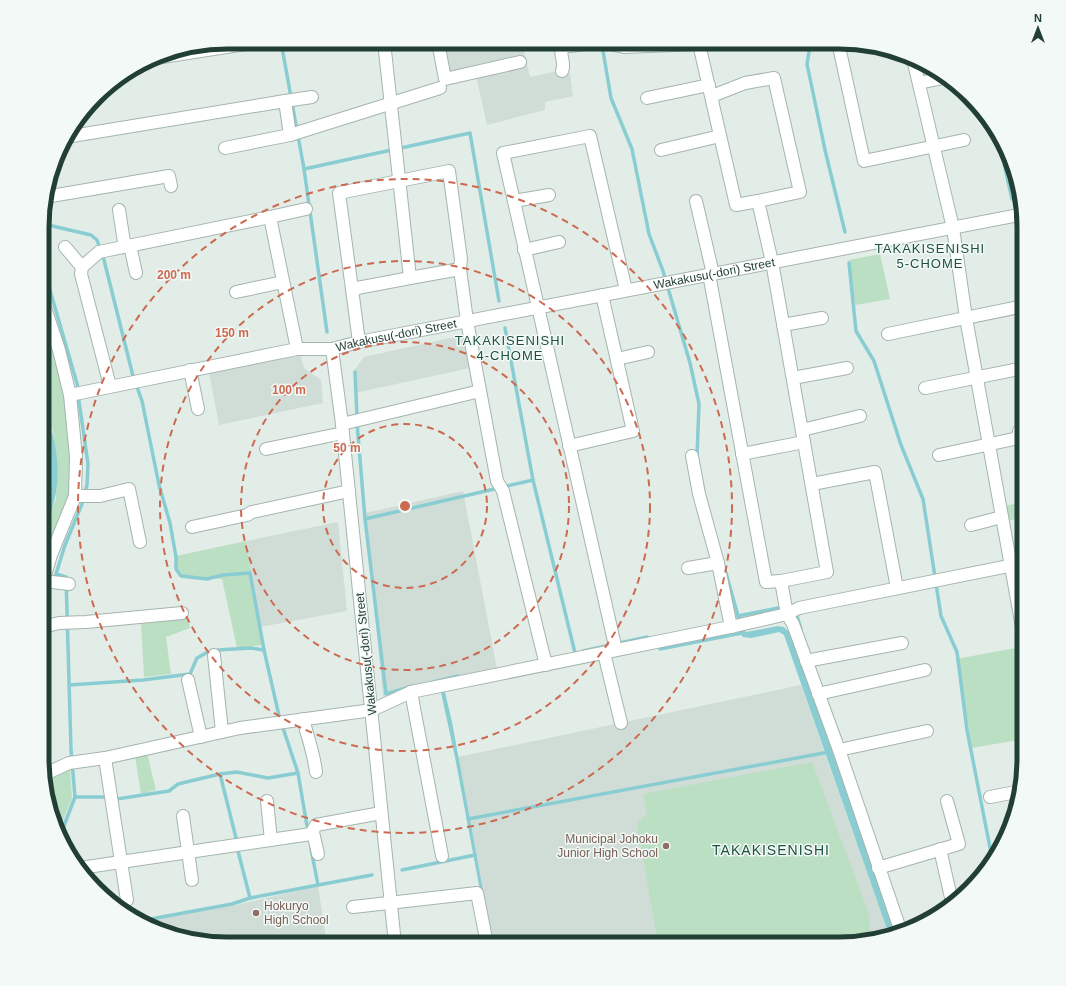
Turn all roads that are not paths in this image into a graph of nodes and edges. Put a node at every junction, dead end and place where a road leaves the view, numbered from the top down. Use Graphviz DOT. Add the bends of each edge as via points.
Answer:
graph roads {
  1 [pos="385,49"];
  2 [pos="439,49"];
  3 [pos="562,49"];
  4 [pos="701,49"];
  5 [pos="840,49"];
  6 [pos="520,62"];
  7 [pos="915,66"];
  8 [pos="562,71"];
  9 [pos="938,79"];
  10 [pos="919,83"];
  11 [pos="440,88"];
  12 [pos="711,90"];
  13 [pos="312,97"];
  14 [pos="647,98"];
  15 [pos="289,100"];
  16 [pos="391,103"];
  17 [pos="295,133"];
  18 [pos="74,136"];
  19 [pos="720,136"];
  20 [pos="964,140"];
  21 [pos="933,146"];
  22 [pos="225,148"];
  23 [pos="661,150"];
  24 [pos="400,182"];
  25 [pos="171,186"];
  26 [pos="549,194"];
  27 [pos="52,195"];
  28 [pos="514,201"];
  29 [pos="696,201"];
  30 [pos="758,201"];
  31 [pos="306,209"];
  32 [pos="119,210"];
  33 [pos="1017,215"];
  34 [pos="270,217"];
  35 [pos="953,228"];
  36 [pos="559,242"];
  37 [pos="128,246"];
  38 [pos="65,247"];
  39 [pos="524,250"];
  40 [pos="772,262"];
  41 [pos="82,267"];
  42 [pos="460,269"];
  43 [pos="136,273"];
  44 [pos="711,274"];
  45 [pos="410,278"];
  46 [pos="283,282"];
  47 [pos="352,289"];
  48 [pos="626,290"];
  49 [pos="236,292"];
  50 [pos="602,295"];
  51 [pos="537,307"];
  52 [pos="1017,307"];
  53 [pos="822,318"];
  54 [pos="966,318"];
  55 [pos="49,319"];
  56 [pos="467,321"];
  57 [pos="783,325"];
  58 [pos="888,334"];
  59 [pos="360,342"];
  60 [pos="296,349"];
  61 [pos="332,349"];
  62 [pos="648,352"];
  63 [pos="617,359"];
  64 [pos="848,368"];
  65 [pos="1017,369"];
  66 [pos="190,370"];
  67 [pos="976,377"];
  68 [pos="793,378"];
  69 [pos="110,386"];
  70 [pos="925,388"];
  71 [pos="480,391"];
  72 [pos="70,395"];
  73 [pos="198,409"];
  74 [pos="860,416"];
  75 [pos="349,424"];
  76 [pos="802,430"];
  77 [pos="1017,438"];
  78 [pos="804,442"];
  79 [pos="989,444"];
  80 [pos="569,446"];
  81 [pos="266,449"];
  82 [pos="742,454"];
  83 [pos="939,455"];
  84 [pos="692,456"];
  85 [pos="812,484"];
  86 [pos="349,492"];
  87 [pos="82,496"];
  88 [pos="1002,517"];
  89 [pos="971,525"];
  90 [pos="192,527"];
  91 [pos="140,542"];
  92 [pos="49,563"];
  93 [pos="718,563"];
  94 [pos="1017,565"];
  95 [pos="1011,566"];
  96 [pos="688,568"];
  97 [pos="781,581"];
  98 [pos="49,582"];
  99 [pos="66,583"];
  100 [pos="897,588"];
  101 [pos="1017,599"];
  102 [pos="182,612"];
  103 [pos="787,614"];
  104 [pos="737,625"];
  105 [pos="49,626"];
  106 [pos="902,643"];
  107 [pos="612,647"];
  108 [pos="214,655"];
  109 [pos="545,661"];
  110 [pos="806,661"];
  111 [pos="925,670"];
  112 [pos="188,680"];
  113 [pos="411,692"];
  114 [pos="818,694"];
  115 [pos="372,710"];
  116 [pos="303,719"];
  117 [pos="621,723"];
  118 [pos="221,729"];
  119 [pos="927,730"];
  120 [pos="201,737"];
  121 [pos="839,750"];
  122 [pos="105,758"];
  123 [pos="49,772"];
  124 [pos="316,772"];
  125 [pos="1014,792"];
  126 [pos="990,797"];
  127 [pos="267,801"];
  128 [pos="947,801"];
  129 [pos="381,813"];
  130 [pos="183,816"];
  131 [pos="313,832"];
  132 [pos="271,840"];
  133 [pos="940,849"];
  134 [pos="188,852"];
  135 [pos="318,854"];
  136 [pos="442,856"];
  137 [pos="121,862"];
  138 [pos="883,866"];
  139 [pos="85,867"];
  140 [pos="192,880"];
  141 [pos="951,897"];
  142 [pos="127,900"];
  143 [pos="391,902"];
  144 [pos="353,907"];
  145 [pos="899,926"];
  146 [pos="394,937"];
  147 [pos="486,937"];
  1 -- 16 [label="street"];
  2 -- 6 [label="street" via="445,79"];
  3 -- 8 [label="street" via="564,66"];
  4 -- 12 [label="street"];
  5 -- 21 [label="street" via="864,161"];
  7 -- 10 [label="street"];
  9 -- 10 [label="street"];
  10 -- 21 [label="street"];
  11 -- 16 [label="street"];
  12 -- 14 [label="street"];
  12 -- 19 [label="street"];
  12 -- 30 [label="street" via="774,78 800,192"];
  13 -- 15 [label="street"];
  15 -- 17 [label="street"];
  15 -- 18 [label="street"];
  16 -- 17 [label="street"];
  16 -- 24 [label="street"];
  17 -- 22 [label="street"];
  19 -- 23 [label="street"];
  19 -- 30 [label="street" via="736,205"];
  20 -- 21 [label="street"];
  21 -- 35 [label="street"];
  24 -- 42 [label="street" via="449,171 461,259"];
  24 -- 45 [label="street"];
  24 -- 47 [label="street" via="339,192"];
  25 -- 27 [label="street" via="169,176"];
  26 -- 28 [label="street"];
  28 -- 39 [label="street"];
  28 -- 48 [label="street" via="503,153 590,136"];
  29 -- 44 [label="street"];
  30 -- 40 [label="street"];
  31 -- 34 [label="street"];
  32 -- 37 [label="street" via="124,242"];
  33 -- 35 [label="street, Wakakusu(-dori) Street"];
  34 -- 37 [label="street"];
  34 -- 46 [label="street"];
  35 -- 40 [label="street, Wakakusu(-dori) Street"];
  35 -- 54 [label="street"];
  36 -- 39 [label="street"];
  37 -- 41 [label="street" via="102,252"];
  37 -- 43 [label="street"];
  38 -- 41 [label="street"];
  39 -- 51 [label="street"];
  40 -- 44 [label="street, Wakakusu(-dori) Street"];
  40 -- 57 [label="street"];
  41 -- 69 [label="street" via="81,274"];
  42 -- 45 [label="street"];
  42 -- 56 [label="street"];
  44 -- 48 [label="street, Wakakusu(-dori) Street"];
  44 -- 82 [label="street"];
  45 -- 47 [label="street"];
  46 -- 49 [label="street"];
  46 -- 60 [label="street"];
  47 -- 59 [label="street"];
  48 -- 50 [label="street, Wakakusu(-dori) Street"];
  50 -- 51 [label="street, Wakakusu(-dori) Street"];
  50 -- 63 [label="street"];
  51 -- 56 [label="street, Wakakusu(-dori) Street"];
  51 -- 80 [label="street"];
  52 -- 54 [label="street"];
  53 -- 57 [label="street"];
  54 -- 58 [label="street"];
  54 -- 67 [label="street"];
  55 -- 72 [label="street" via="60,350"];
  56 -- 59 [label="street, Wakakusu(-dori) Street"];
  56 -- 71 [label="street"];
  57 -- 68 [label="street"];
  59 -- 61 [label="street, Wakakusu(-dori) Street"];
  60 -- 61 [label="street"];
  60 -- 66 [label="street"];
  61 -- 75 [label="street, Wakakusu(-dori) Street"];
  62 -- 63 [label="street"];
  63 -- 80 [label="street" via="633,431"];
  64 -- 68 [label="street"];
  65 -- 67 [label="street"];
  66 -- 69 [label="street"];
  66 -- 73 [label="street"];
  67 -- 70 [label="street"];
  67 -- 79 [label="street"];
  68 -- 76 [label="street"];
  69 -- 72 [label="street"];
  71 -- 75 [label="street"];
  71 -- 109 [label="street" via="500,486"];
  72 -- 87 [label="street"];
  74 -- 76 [label="street"];
  75 -- 81 [label="street"];
  75 -- 86 [label="street, Wakakusu(-dori) Street"];
  76 -- 78 [label="street"];
  77 -- 79 [label="street"];
  78 -- 82 [label="street"];
  78 -- 85 [label="street"];
  79 -- 83 [label="street"];
  79 -- 88 [label="street"];
  80 -- 107 [label="street"];
  82 -- 97 [label="street" via="766,582"];
  84 -- 93 [label="street" via="699,494"];
  85 -- 97 [label="street" via="827,572"];
  85 -- 100 [label="street" via="875,472"];
  86 -- 90 [label="street"];
  86 -- 115 [label="street, Wakakusu(-dori) Street"];
  87 -- 91 [label="street" via="100,496 129,489"];
  87 -- 92 [label="street"];
  88 -- 89 [label="street"];
  88 -- 95 [label="street"];
  93 -- 96 [label="street"];
  93 -- 104 [label="street"];
  94 -- 95 [label="street"];
  95 -- 100 [label="street"];
  95 -- 101 [label="street"];
  97 -- 103 [label="street"];
  98 -- 99 [label="street"];
  100 -- 103 [label="street" via="799,608"];
  102 -- 105 [label="street"];
  103 -- 104 [label="street"];
  103 -- 110 [label="street"];
  104 -- 107 [label="street"];
  106 -- 110 [label="street"];
  107 -- 109 [label="street"];
  107 -- 117 [label="street"];
  108 -- 118 [label="street"];
  109 -- 113 [label="street"];
  110 -- 114 [label="street"];
  111 -- 114 [label="street"];
  112 -- 120 [label="street"];
  113 -- 115 [label="street"];
  113 -- 136 [label="street"];
  114 -- 121 [label="street"];
  115 -- 116 [label="street"];
  115 -- 129 [label="street, Wakakusu(-dori) Street"];
  116 -- 118 [label="street"];
  116 -- 124 [label="street" via="313,750"];
  118 -- 120 [label="street"];
  119 -- 121 [label="street"];
  120 -- 122 [label="street"];
  121 -- 138 [label="street"];
  122 -- 123 [label="street" via="72,762"];
  122 -- 137 [label="street"];
  125 -- 126 [label="street"];
  127 -- 132 [label="street"];
  128 -- 133 [label="street" via="959,844"];
  129 -- 131 [label="street" via="316,826"];
  129 -- 143 [label="street, Wakakusu(-dori) Street"];
  130 -- 134 [label="street"];
  131 -- 132 [label="street"];
  131 -- 135 [label="street"];
  132 -- 134 [label="street"];
  133 -- 138 [label="street"];
  133 -- 141 [label="street"];
  134 -- 137 [label="street"];
  134 -- 140 [label="street"];
  137 -- 139 [label="street"];
  137 -- 142 [label="street"];
  138 -- 145 [label="street"];
  143 -- 144 [label="street"];
  143 -- 146 [label="street, Wakakusu(-dori) Street"];
  143 -- 147 [label="street" via="477,893"];
}
